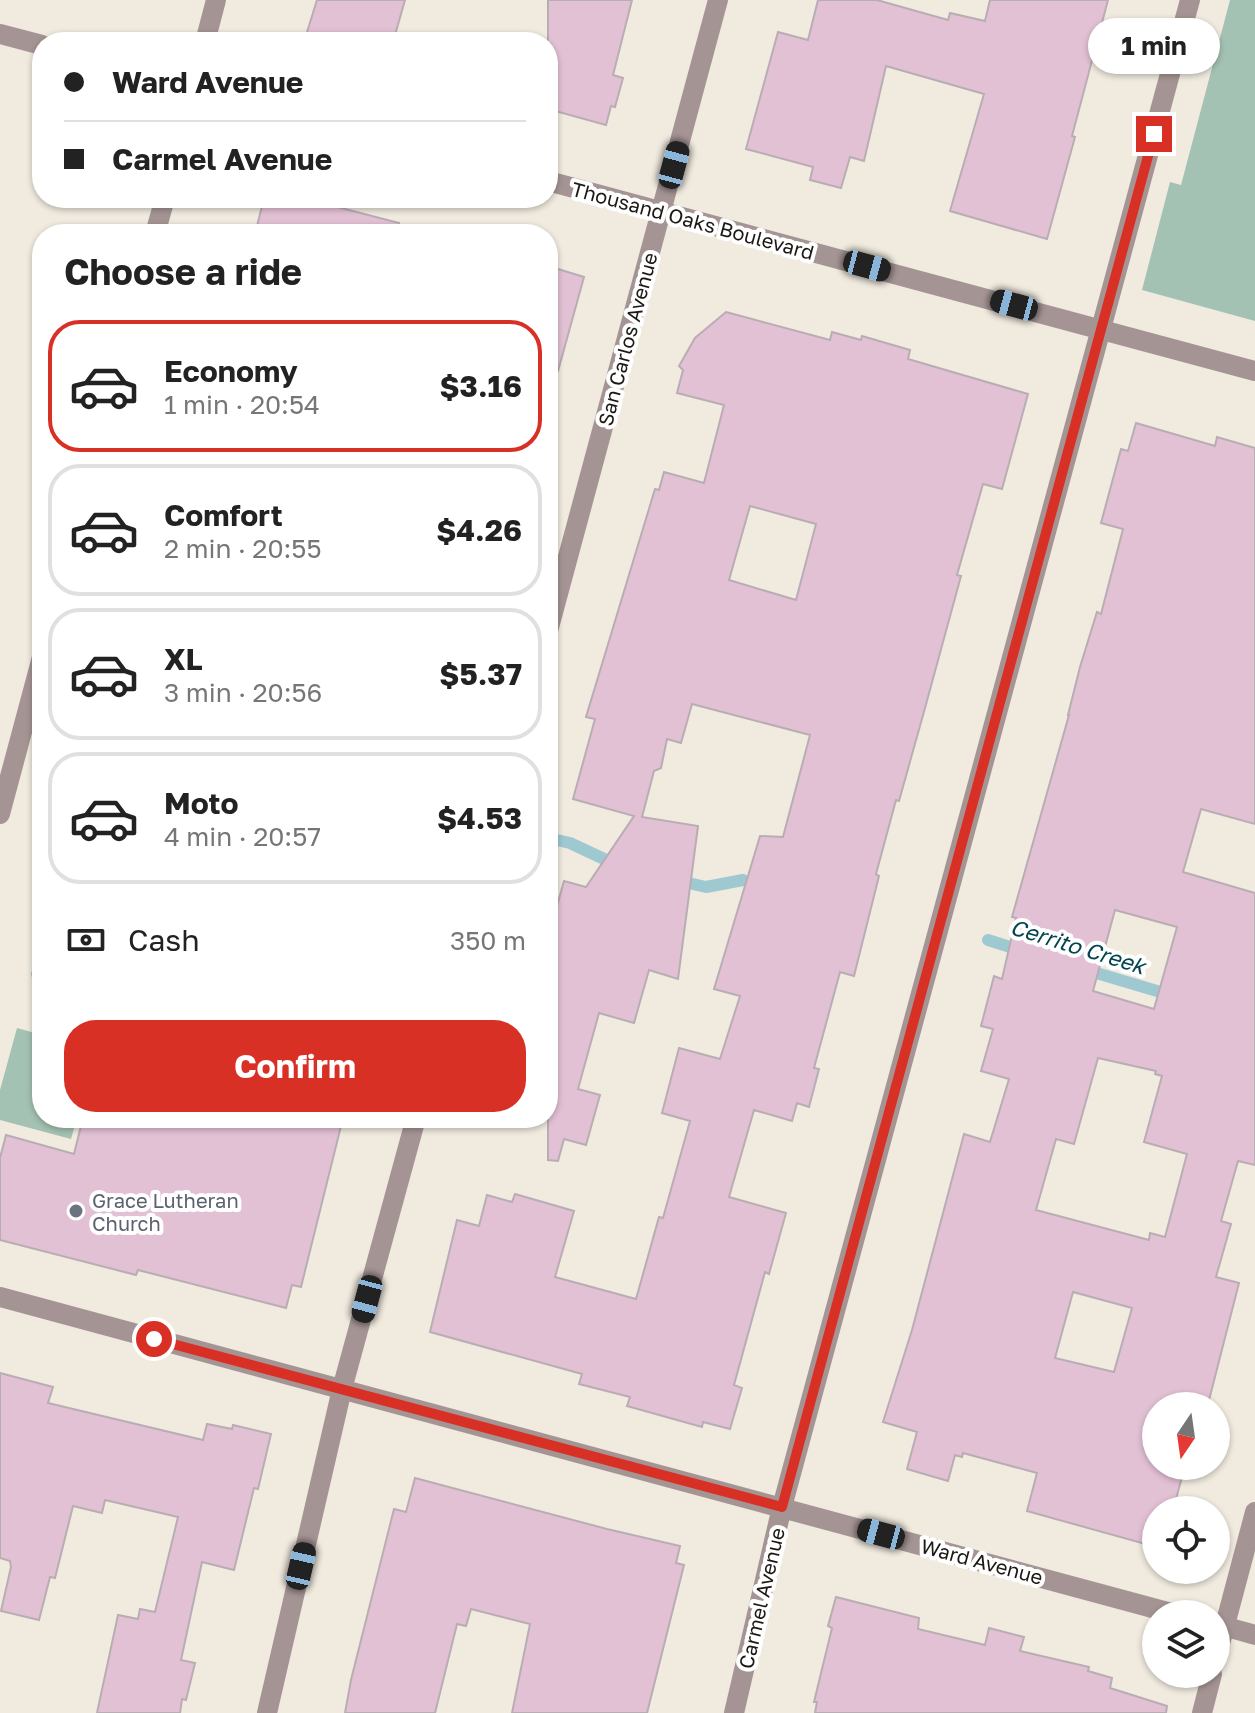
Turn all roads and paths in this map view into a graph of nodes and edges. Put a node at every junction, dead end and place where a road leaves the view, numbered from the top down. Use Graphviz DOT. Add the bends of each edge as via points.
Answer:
graph roads {
  1 [pos="216,0"];
  2 [pos="718,0"];
  3 [pos="1190,0"];
  4 [pos="208,32"];
  5 [pos="0,34"];
  6 [pos="32,42"];
  7 [pos="558,184"];
  8 [pos="662,212"];
  9 [pos="1102,329"];
  10 [pos="1255,371"];
  11 [pos="558,594"];
  12 [pos="32,694"];
  13 [pos="0,814"];
  14 [pos="413,1128"];
  15 [pos="0,1297"];
  16 [pos="342,1389"];
  17 [pos="782,1507"];
  18 [pos="1255,1512"];
  19 [pos="1228,1600"];
  20 [pos="1142,1605"];
  21 [pos="1230,1628"];
  22 [pos="1255,1635"];
  23 [pos="1208,1688"];
  24 [pos="267,1713"];
  25 [pos="734,1713"];
  26 [pos="1202,1713"];
  1 -- 4 [label="street"];
  2 -- 8 [label="street, San Carlos Avenue"];
  3 -- 9 [label="street, Carmel Avenue"];
  5 -- 6 [label="street"];
  7 -- 8 [label="street, Thousand Oaks Boulevard"];
  8 -- 9 [label="street, Thousand Oaks Boulevard"];
  8 -- 11 [label="street, San Carlos Avenue"];
  9 -- 10 [label="street, Thousand Oaks Boulevard"];
  9 -- 17 [label="street, Carmel Avenue"];
  12 -- 13 [label="street"];
  14 -- 16 [label="street"];
  15 -- 16 [label="street, Ward Avenue"];
  16 -- 17 [label="street, Ward Avenue"];
  16 -- 24 [label="street"];
  17 -- 20 [label="street, Ward Avenue"];
  17 -- 25 [label="street, Carmel Avenue"];
  18 -- 19 [label="street"];
  21 -- 22 [label="street"];
  23 -- 26 [label="street"];
}
